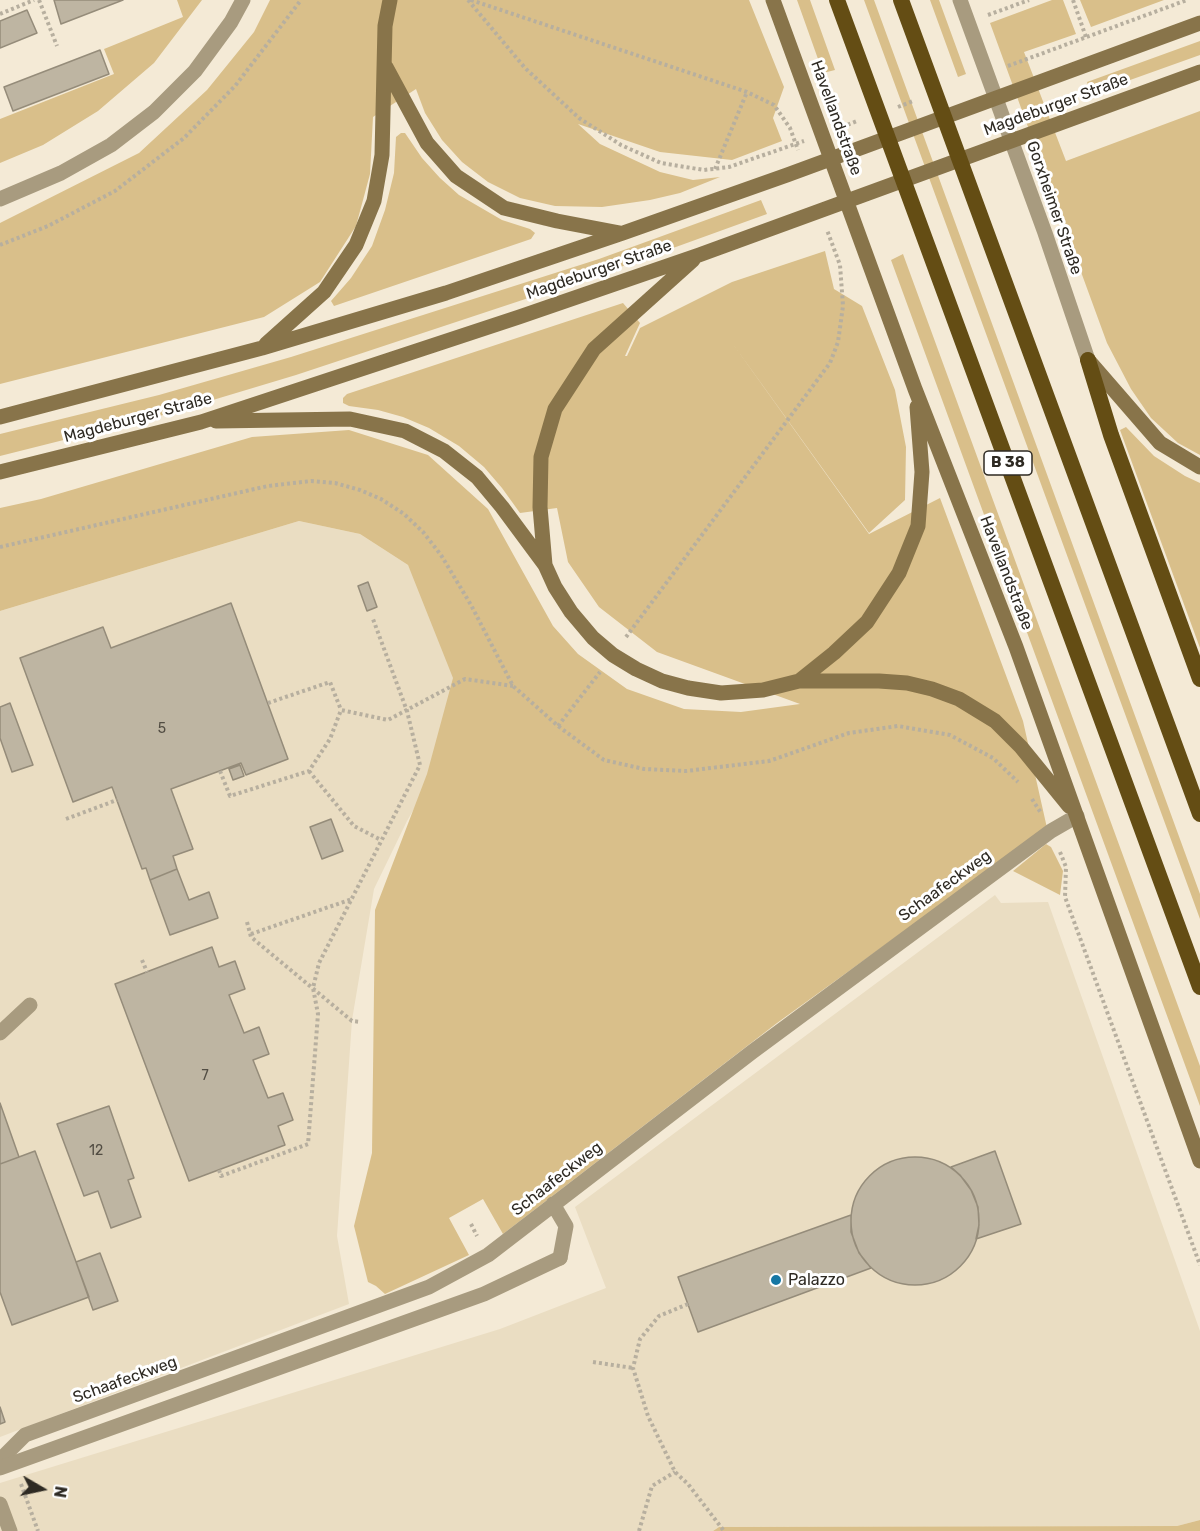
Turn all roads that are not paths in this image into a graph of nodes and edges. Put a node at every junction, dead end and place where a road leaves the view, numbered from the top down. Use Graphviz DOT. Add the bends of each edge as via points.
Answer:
graph roads {
  1 [pos="243,0"];
  2 [pos="390,0"];
  3 [pos="773,0"];
  4 [pos="837,0"];
  5 [pos="901,0"];
  6 [pos="960,0"];
  7 [pos="1200,23"];
  8 [pos="386,66"];
  9 [pos="1200,72"];
  10 [pos="0,199"];
  11 [pos="623,233"];
  12 [pos="699,255"];
  13 [pos="262,348"];
  14 [pos="1088,360"];
  15 [pos="915,389"];
  16 [pos="0,417"];
  17 [pos="201,422"];
  18 [pos="1200,467"];
  19 [pos="0,472"];
  20 [pos="545,566"];
  21 [pos="1200,679"];
  22 [pos="799,681"];
  23 [pos="1200,814"];
  24 [pos="1077,816"];
  25 [pos="1200,987"];
  26 [pos="30,1005"];
  27 [pos="0,1033"];
  28 [pos="1200,1161"];
  29 [pos="553,1204"];
  30 [pos="5,1464"];
  31 [pos="1,1507"];
  32 [pos="10,1531"];
  1 -- 10 [label="street" via="195,70 154,112 111,145 61,173"];
  2 -- 8 [label="main road" via="385,26"];
  3 -- 15 [label="main road, Havellandstraße"];
  4 -- 25 [label="highway, B 38"];
  5 -- 23 [label="highway"];
  6 -- 14 [label="street, Gorxheimer Straße"];
  7 -- 11 [label="main road, Magdeburger Straße"];
  8 -- 11 [label="main road" via="427,143 456,176 504,208"];
  8 -- 13 [label="main road" via="382,154 374,201 356,245 324,292"];
  9 -- 12 [label="main road, Magdeburger Straße"];
  11 -- 13 [label="main road, Magdeburger Straße"];
  12 -- 17 [label="main road, Magdeburger Straße"];
  12 -- 20 [label="main road" via="594,349 555,409 541,457"];
  13 -- 16 [label="main road, Magdeburger Straße"];
  14 -- 18 [label="main road" via="1160,442"];
  14 -- 21 [label="highway" via="1111,435"];
  15 -- 22 [label="main road" via="922,472 918,526 900,573 867,622"];
  15 -- 24 [label="main road, Havellandstraße"];
  17 -- 19 [label="main road, Magdeburger Straße"];
  17 -- 20 [label="main road" via="350,419 405,431 444,451 477,477"];
  20 -- 22 [label="main road" via="571,612 593,638 613,655 662,681 721,693 763,690"];
  22 -- 24 [label="main road" via="907,683 959,699 995,721"];
  24 -- 28 [label="main road, Havellandstraße"];
  24 -- 29 [label="street, Schaafeckweg" via="1051,831 752,1052"];
  26 -- 27 [label="street"];
  29 -- 30 [label="street, Schaafeckweg" via="488,1255 429,1287 26,1435"];
  29 -- 30 [label="street" via="566,1226 560,1258 484,1294"];
  31 -- 32 [label="street"];
}
